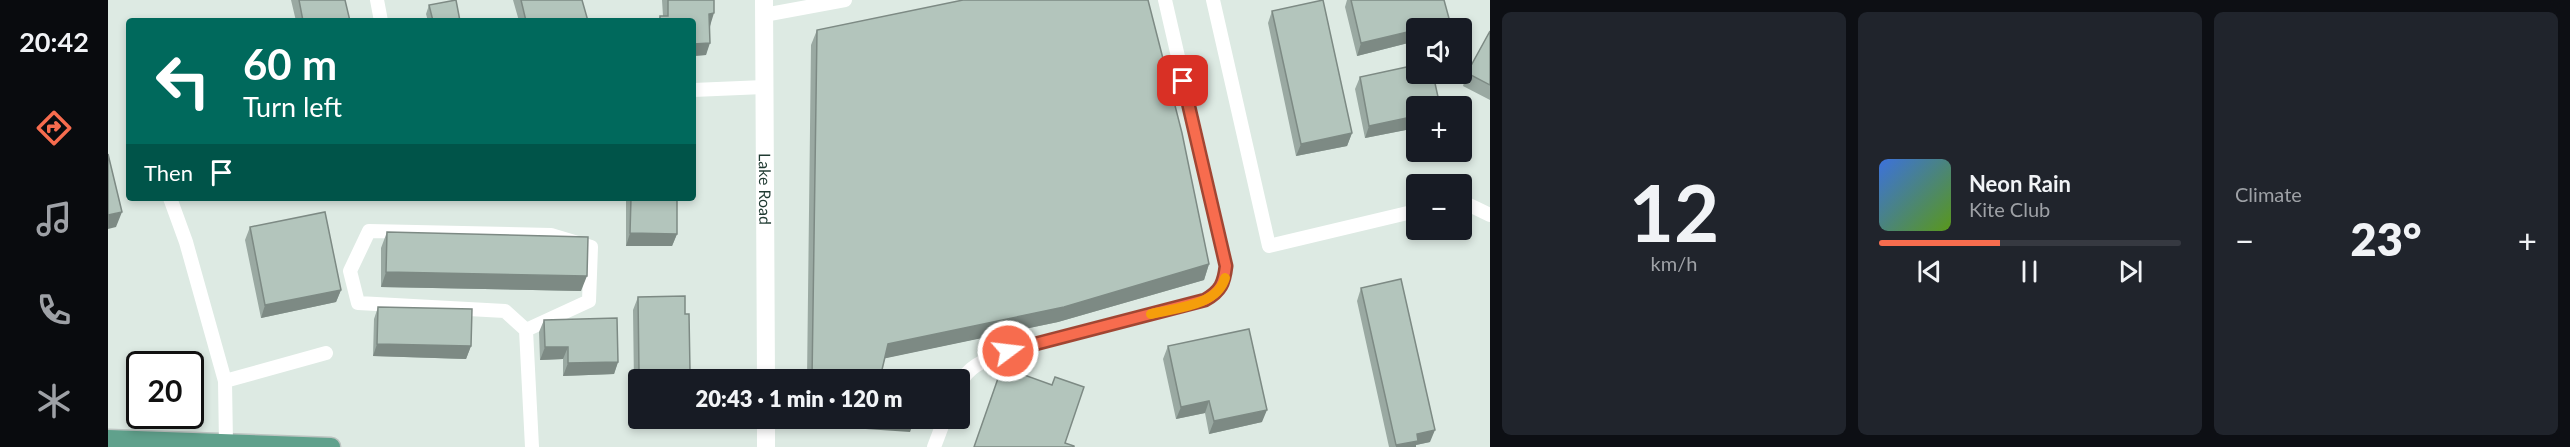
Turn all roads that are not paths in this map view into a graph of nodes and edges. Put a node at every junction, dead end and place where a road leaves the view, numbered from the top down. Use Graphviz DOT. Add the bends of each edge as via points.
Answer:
graph roads {
  1 [pos="377,0"];
  2 [pos="845,0"];
  3 [pos="1165,0"];
  4 [pos="1213,0"];
  5 [pos="764,7"];
  6 [pos="380,18"];
  7 [pos="1173,39"];
  8 [pos="1158,43"];
  9 [pos="766,87"];
  10 [pos="696,90"];
  11 [pos="171,201"];
  12 [pos="1472,206"];
  13 [pos="1406,213"];
  14 [pos="1490,215"];
  15 [pos="526,330"];
  16 [pos="327,353"];
  17 [pos="766,369"];
  18 [pos="970,369"];
  19 [pos="225,381"];
  20 [pos="766,429"];
  21 [pos="941,429"];
  22 [pos="108,439"];
  23 [pos="144,444"];
  24 [pos="226,444"];
  25 [pos="331,447"];
  26 [pos="532,447"];
  27 [pos="766,447"];
  28 [pos="934,447"];
  1 -- 6 [label="lane"];
  2 -- 5 [label="lane"];
  3 -- 7 [label="lane"];
  4 -- 13 [label="lane" via="1269,246"];
  5 -- 9 [label="street, Lake Road"];
  7 -- 8 [label="lane"];
  7 -- 18 [label="lane" via="1207,212 1226,266 1225,281 1218,292 1197,302 1008,351"];
  9 -- 10 [label="lane"];
  9 -- 17 [label="street, Lake Road"];
  11 -- 19 [label="lane"];
  12 -- 14 [label="lane"];
  15 -- 15 [label="lane" via="505,311 358,303 350,271 369,231 551,236 591,247 589,301"];
  15 -- 26 [label="lane"];
  16 -- 19 [label="lane"];
  19 -- 24 [label="lane"];
  20 -- 27 [label="street"];
  21 -- 28 [label="lane"];
  22 -- 23 [label="main road"];
  23 -- 24 [label="main road"];
  24 -- 25 [label="main road"];
}
